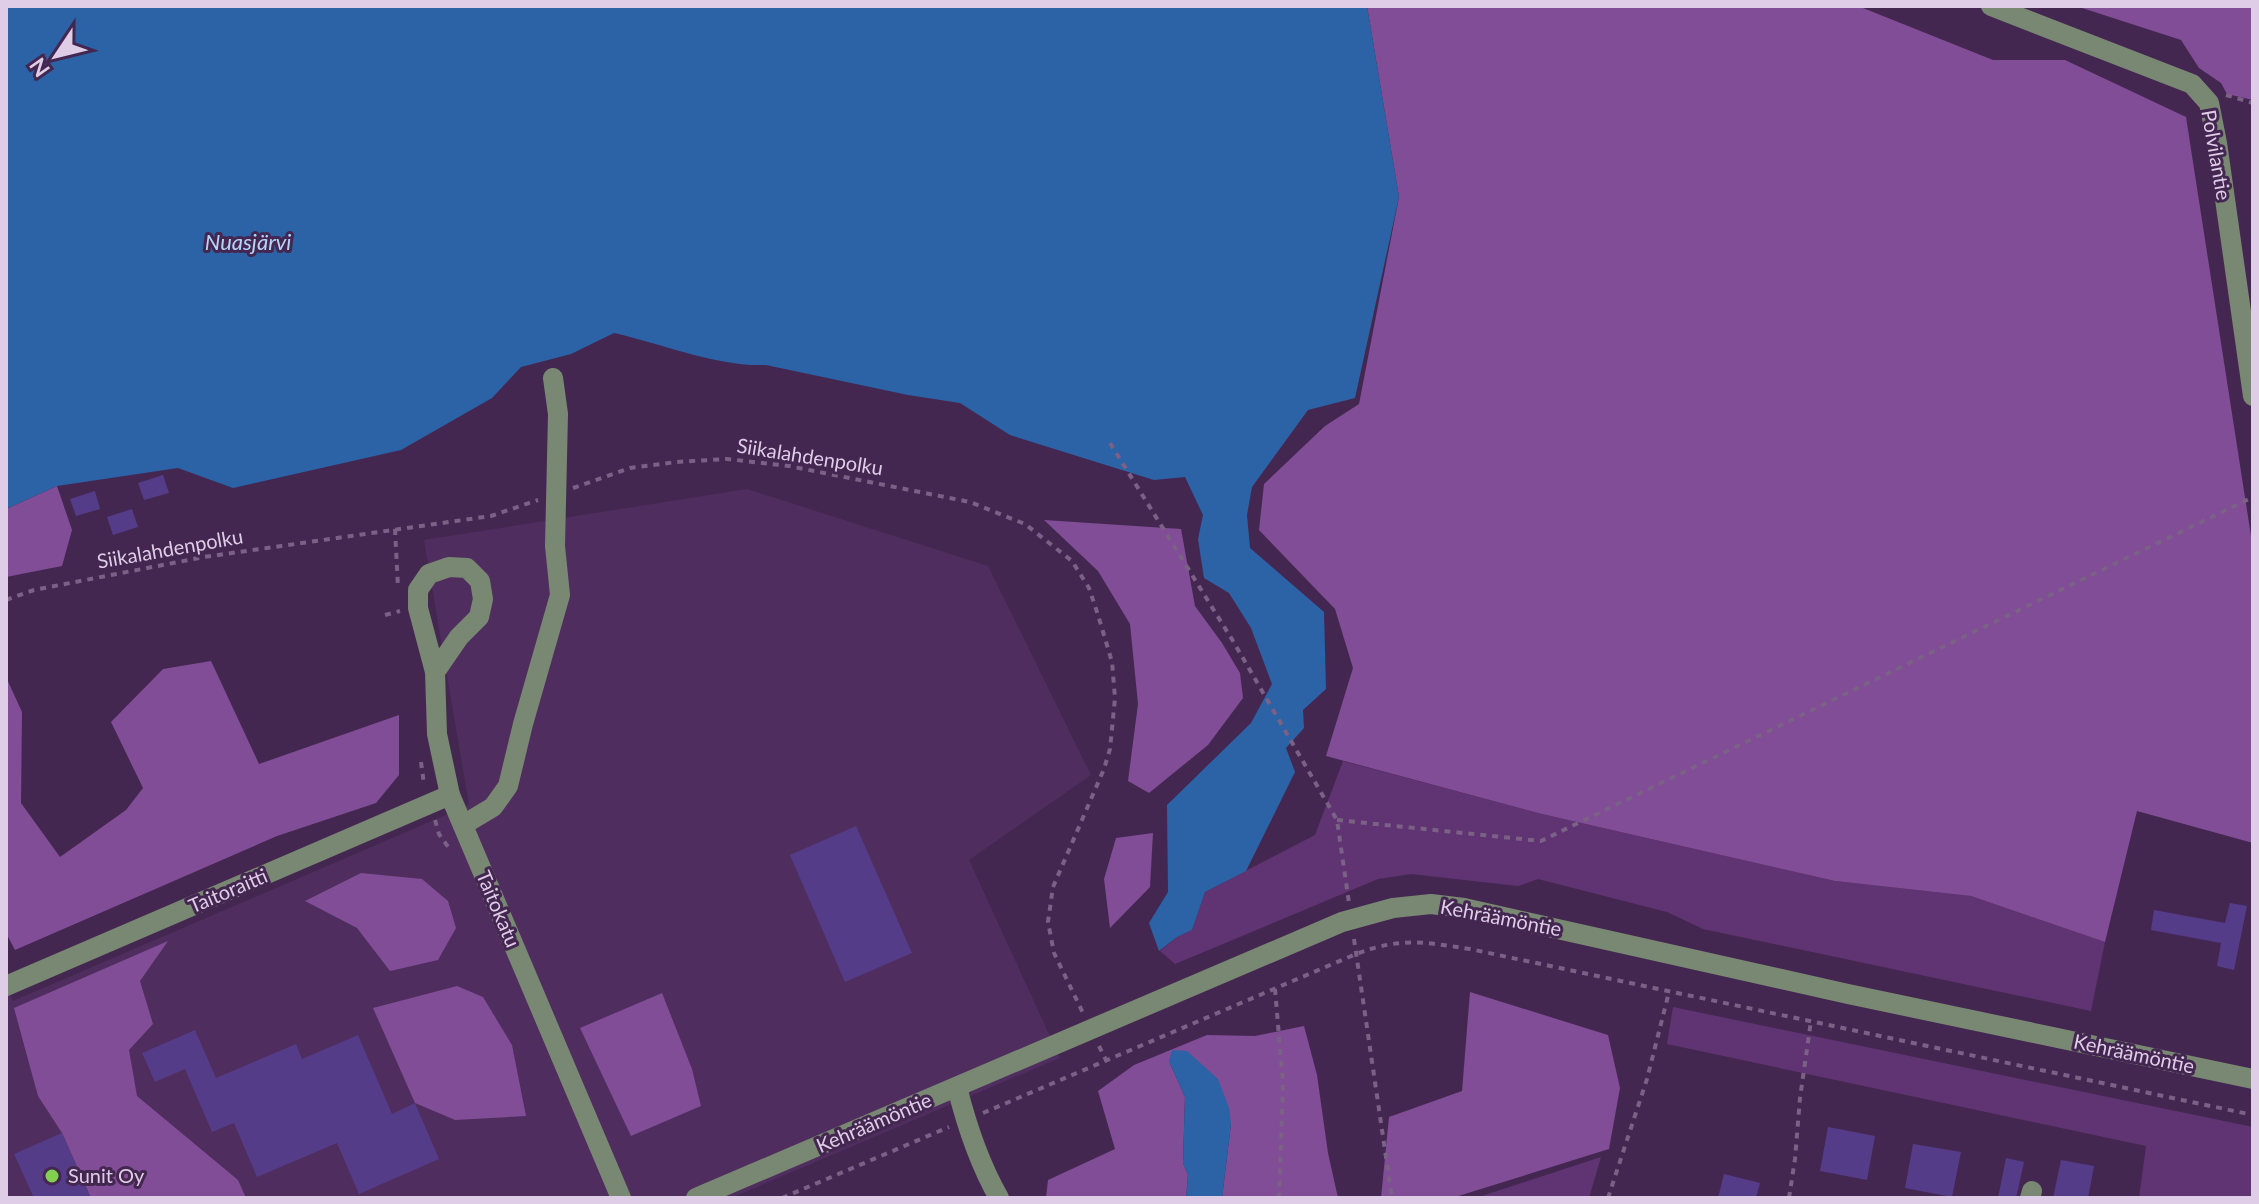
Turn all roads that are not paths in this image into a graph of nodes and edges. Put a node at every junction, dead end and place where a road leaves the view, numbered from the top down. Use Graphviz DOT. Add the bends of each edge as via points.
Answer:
graph roads {
  1 [pos="1991,6"];
  2 [pos="553,378"];
  3 [pos="2253,396"];
  4 [pos="435,672"];
  5 [pos="450,795"];
  6 [pos="463,825"];
  7 [pos="6,986"];
  8 [pos="2253,1079"];
  9 [pos="957,1087"];
  10 [pos="621,1198"];
  11 [pos="696,1198"];
  12 [pos="999,1198"];
  1 -- 3 [label="street, Polvilantie" via="2192,84 2209,103"];
  2 -- 6 [label="street" via="560,595 508,786 493,807"];
  4 -- 4 [label="street, Taitokatu" via="418,590 429,574 467,568 480,581 479,617"];
  4 -- 5 [label="street, Taitokatu" via="437,734"];
  5 -- 6 [label="street, Taitokatu"];
  5 -- 7 [label="street, Taitoraitti"];
  6 -- 10 [label="street, Taitokatu"];
  8 -- 9 [label="street, Kehräämöntie" via="1431,904 1351,919"];
  9 -- 11 [label="street, Kehräämöntie"];
  9 -- 12 [label="street" via="965,1121"];
}
